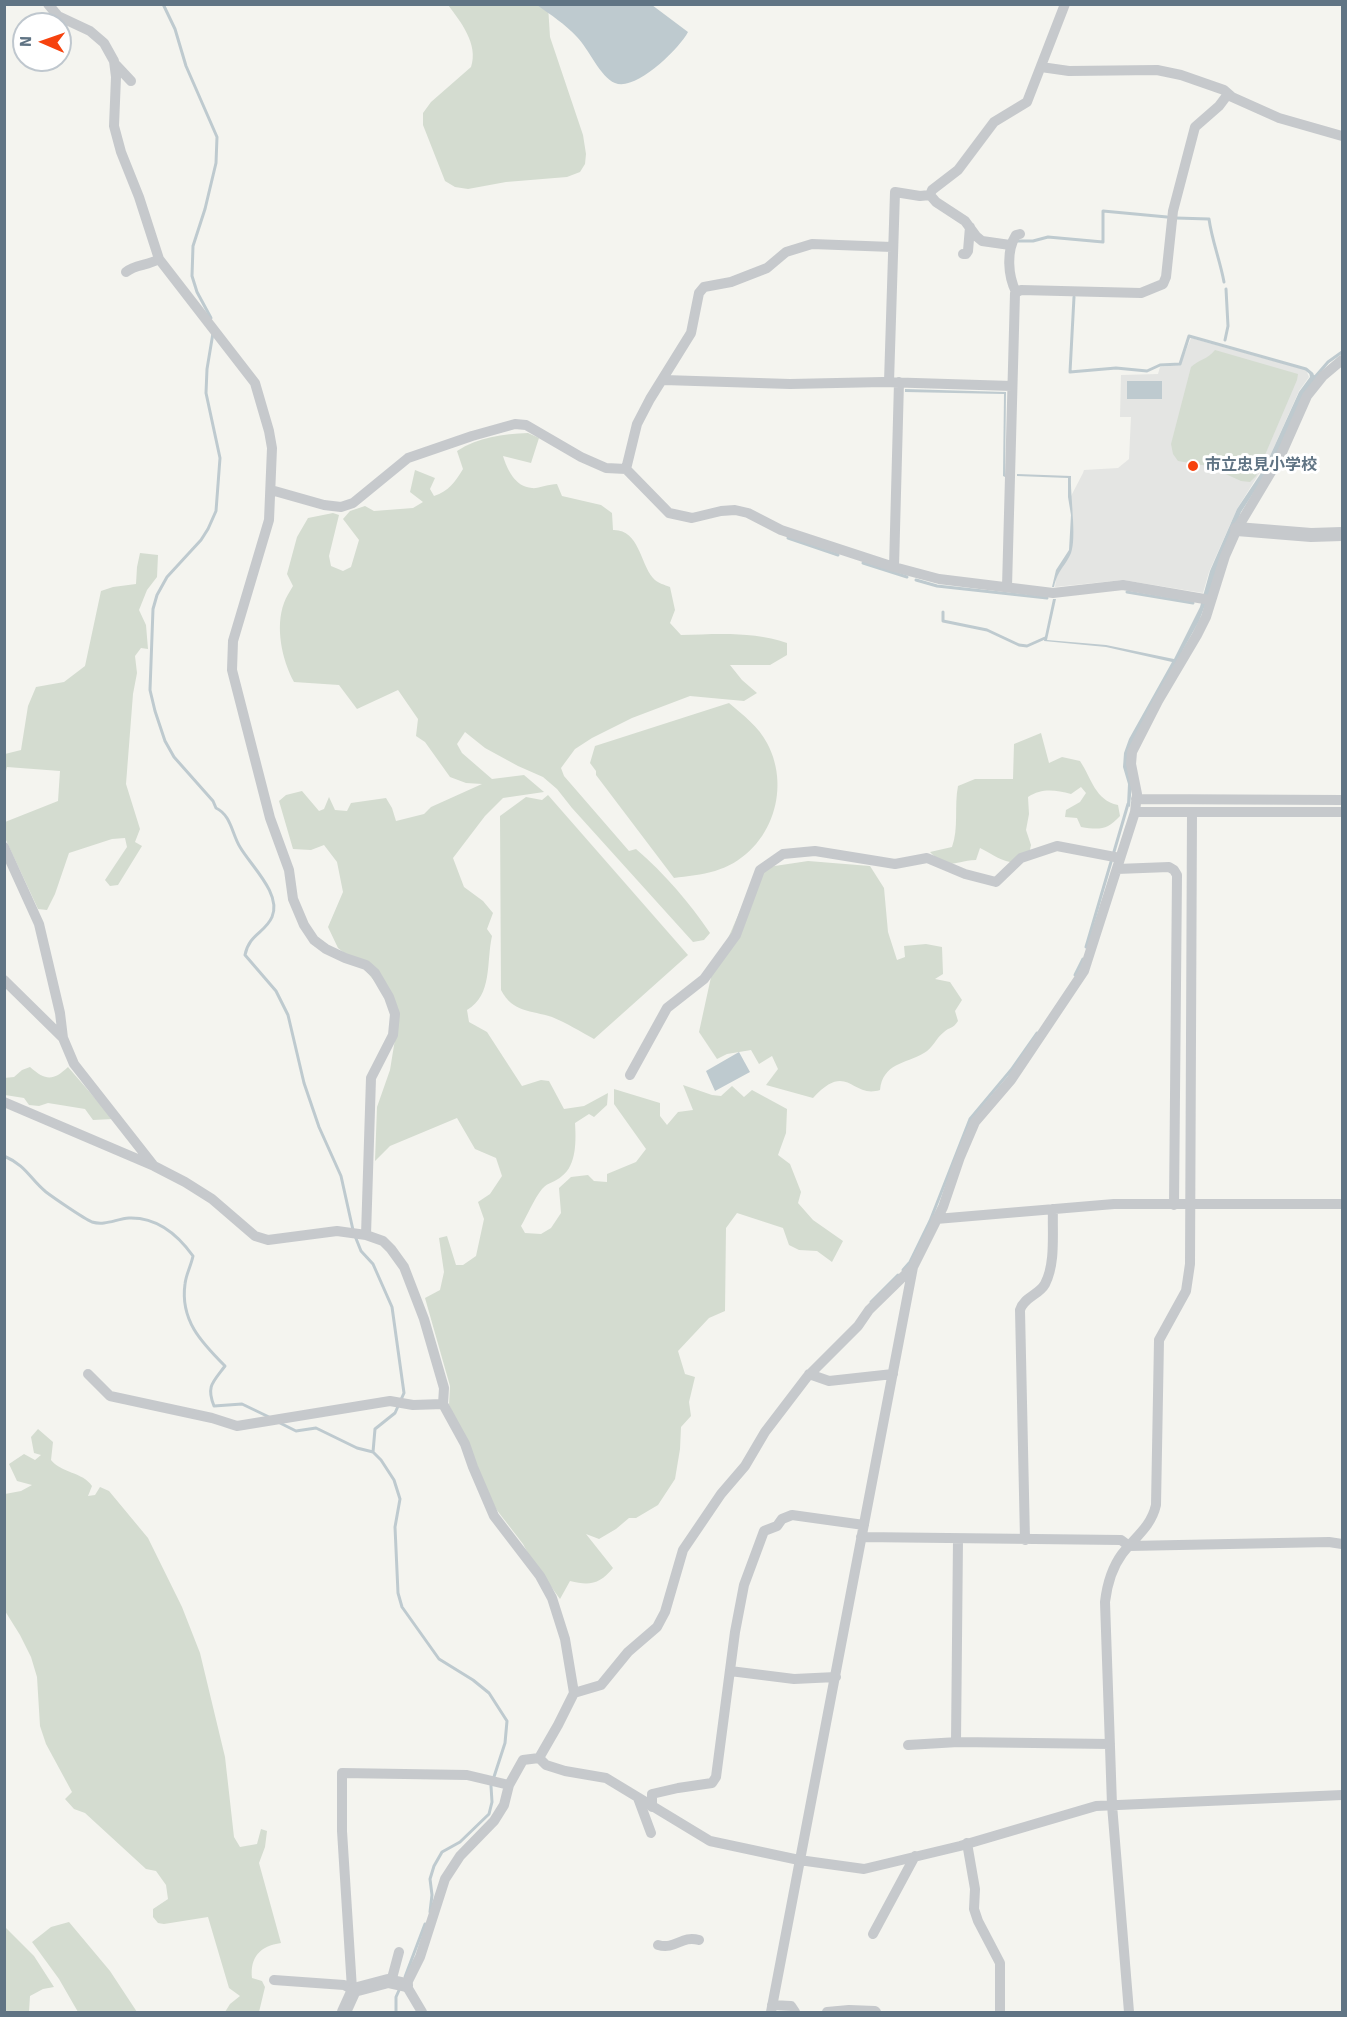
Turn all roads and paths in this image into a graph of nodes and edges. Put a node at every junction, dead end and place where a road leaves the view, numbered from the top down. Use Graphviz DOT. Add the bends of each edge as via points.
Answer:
graph roads {
  1 [pos="48,4"];
  2 [pos="1065,4"];
  3 [pos="116,65"];
  4 [pos="1041,67"];
  5 [pos="131,81"];
  6 [pos="1228,94"];
  7 [pos="1342,136"];
  8 [pos="930,195"];
  9 [pos="970,227"];
  10 [pos="1020,234"];
  11 [pos="1010,246"];
  12 [pos="892,247"];
  13 [pos="963,254"];
  14 [pos="142,258"];
  15 [pos="159,259"];
  16 [pos="1016,292"];
  17 [pos="1342,360"];
  18 [pos="663,380"];
  19 [pos="894,382"];
  20 [pos="1012,386"];
  21 [pos="626,469"];
  22 [pos="271,490"];
  23 [pos="1237,529"];
  24 [pos="1342,534"];
  25 [pos="894,567"];
  26 [pos="1007,587"];
  27 [pos="1210,600"];
  28 [pos="1136,799"];
  29 [pos="1342,800"];
  30 [pos="1136,812"];
  31 [pos="1192,812"];
  32 [pos="1342,812"];
  33 [pos="4,847"];
  34 [pos="1120,858"];
  35 [pos="1117,869"];
  36 [pos="4,980"];
  37 [pos="63,1038"];
  38 [pos="630,1075"];
  39 [pos="4,1102"];
  40 [pos="154,1166"];
  41 [pos="1342,1204"];
  42 [pos="1174,1205"];
  43 [pos="1190,1205"];
  44 [pos="1053,1209"];
  45 [pos="936,1219"];
  46 [pos="366,1236"];
  47 [pos="913,1267"];
  48 [pos="88,1374"];
  49 [pos="809,1374"];
  50 [pos="893,1374"];
  51 [pos="443,1404"];
  52 [pos="864,1525"];
  53 [pos="861,1537"];
  54 [pos="958,1539"];
  55 [pos="1025,1540"];
  56 [pos="1342,1544"];
  57 [pos="1129,1546"];
  58 [pos="730,1671"];
  59 [pos="836,1677"];
  60 [pos="574,1693"];
  61 [pos="956,1742"];
  62 [pos="1110,1744"];
  63 [pos="908,1745"];
  64 [pos="539,1758"];
  65 [pos="509,1785"];
  66 [pos="1342,1795"];
  67 [pos="638,1798"];
  68 [pos="1112,1805"];
  69 [pos="652,1807"];
  70 [pos="651,1833"];
  71 [pos="967,1844"];
  72 [pos="915,1856"];
  73 [pos="799,1860"];
  74 [pos="873,1934"];
  75 [pos="699,1940"];
  76 [pos="658,1946"];
  77 [pos="399,1952"];
  78 [pos="274,1980"];
  79 [pos="391,1982"];
  80 [pos="406,1985"];
  81 [pos="353,1989"];
  82 [pos="772,2009"];
  83 [pos="344,2013"];
  84 [pos="422,2013"];
  85 [pos="795,2013"];
  86 [pos="827,2013"];
  87 [pos="876,2013"];
  88 [pos="1000,2013"];
  89 [pos="1129,2013"];
  1 -- 3 [label="street" via="58,16 90,31 104,43"];
  2 -- 4 [label="street"];
  3 -- 5 [label="street"];
  3 -- 15 [label="street" via="114,126"];
  4 -- 6 [label="street" via="1069,71 1157,70 1192,78"];
  4 -- 8 [label="street" via="1027,102 994,122 967,160"];
  6 -- 7 [label="street" via="1279,118"];
  6 -- 16 [label="street" via="1195,127 1173,211 1163,284 1141,293"];
  8 -- 9 [label="street"];
  8 -- 12 [label="street" via="895,192"];
  9 -- 11 [label="street" via="982,241"];
  9 -- 13 [label="street" via="968,250"];
  10 -- 11 [label="street"];
  11 -- 16 [label="street"];
  12 -- 18 [label="street" via="812,244 786,252 767,268 731,282 704,286 691,333"];
  12 -- 19 [label="street"];
  14 -- 15 [label="street" via="129,269"];
  15 -- 22 [label="street" via="255,383 272,448"];
  16 -- 20 [label="street"];
  17 -- 23 [label="street" via="1307,396 1280,456"];
  18 -- 19 [label="street"];
  18 -- 21 [label="street" via="637,424"];
  19 -- 20 [label="street"];
  19 -- 25 [label="street"];
  20 -- 26 [label="street"];
  21 -- 22 [label="street" via="606,468 526,424 515,424 408,458 353,503 341,507"];
  21 -- 25 [label="street" via="669,513 692,518 735,510 748,513 781,530"];
  22 -- 46 [label="street" via="269,519 233,641 232,670 270,818 304,925 326,949 366,965 375,973 395,1014 393,1035 371,1078"];
  23 -- 24 [label="street"];
  23 -- 27 [label="street"];
  25 -- 26 [label="street" via="939,579"];
  26 -- 27 [label="street" via="1053,593 1123,585"];
  27 -- 28 [label="street" via="1197,635 1132,752"];
  28 -- 29 [label="street"];
  28 -- 30 [label="street"];
  30 -- 31 [label="street"];
  30 -- 34 [label="street"];
  31 -- 32 [label="street"];
  31 -- 43 [label="street"];
  33 -- 37 [label="street" via="39,924"];
  34 -- 35 [label="street"];
  34 -- 38 [label="street" via="1058,846 1021,858 996,882 927,858 895,864 815,851 783,854 760,870 736,935 704,979 667,1008"];
  35 -- 42 [label="street" via="1169,867 1177,875"];
  35 -- 45 [label="street" via="1084,971 1011,1080 975,1122"];
  36 -- 37 [label="street"];
  37 -- 40 [label="street" via="74,1064"];
  39 -- 40 [label="street"];
  40 -- 46 [label="street" via="212,1199 255,1236 268,1240 337,1231"];
  41 -- 43 [label="street"];
  42 -- 43 [label="street"];
  42 -- 44 [label="street"];
  43 -- 57 [label="street" via="1186,1291 1159,1340 1156,1505 1153,1518"];
  44 -- 45 [label="street"];
  44 -- 55 [label="street" via="1050,1268 1041,1289 1026,1299 1020,1310"];
  45 -- 47 [label="street"];
  46 -- 51 [label="street" via="383,1241 404,1268 438,1367 444,1388"];
  47 -- 49 [label="street"];
  47 -- 50 [label="street"];
  48 -- 51 [label="street" via="110,1396 237,1426 390,1401 413,1406"];
  49 -- 50 [label="street" via="829,1381"];
  49 -- 60 [label="street" via="683,1550 657,1627 628,1652 601,1685"];
  50 -- 52 [label="street"];
  51 -- 60 [label="street" via="465,1444 494,1516 552,1598 565,1639"];
  52 -- 53 [label="street"];
  52 -- 58 [label="street" via="792,1515 764,1531 744,1585"];
  53 -- 54 [label="street"];
  53 -- 59 [label="street"];
  54 -- 55 [label="street"];
  54 -- 61 [label="street"];
  55 -- 57 [label="street" via="1121,1540"];
  56 -- 57 [label="street"];
  57 -- 62 [label="street" via="1107,1583 1105,1602"];
  58 -- 59 [label="street" via="794,1679"];
  58 -- 69 [label="street" via="712,1784 652,1794"];
  59 -- 73 [label="street"];
  60 -- 64 [label="street"];
  61 -- 62 [label="street"];
  61 -- 63 [label="street"];
  62 -- 68 [label="street"];
  64 -- 65 [label="street" via="523,1760"];
  64 -- 67 [label="street" via="546,1765 565,1771 606,1778"];
  65 -- 80 [label="street" via="504,1805 494,1821 444,1879 420,1957"];
  65 -- 81 [label="street" via="467,1775 342,1773"];
  66 -- 68 [label="street"];
  67 -- 69 [label="street"];
  67 -- 70 [label="street"];
  68 -- 71 [label="street" via="1096,1806"];
  68 -- 89 [label="street"];
  69 -- 73 [label="street" via="710,1841"];
  71 -- 72 [label="street"];
  71 -- 88 [label="street" via="975,1889 974,1909 1000,1963"];
  72 -- 73 [label="street" via="864,1869"];
  72 -- 74 [label="street"];
  73 -- 82 [label="street"];
  75 -- 76 [label="street" via="685,1938 669,1947"];
  77 -- 79 [label="street"];
  78 -- 81 [label="street"];
  79 -- 80 [label="street"];
  79 -- 81 [label="street"];
  80 -- 84 [label="street"];
  81 -- 83 [label="street"];
  82 -- 85 [label="street" via="791,2006"];
  86 -- 87 [label="street"];
}
